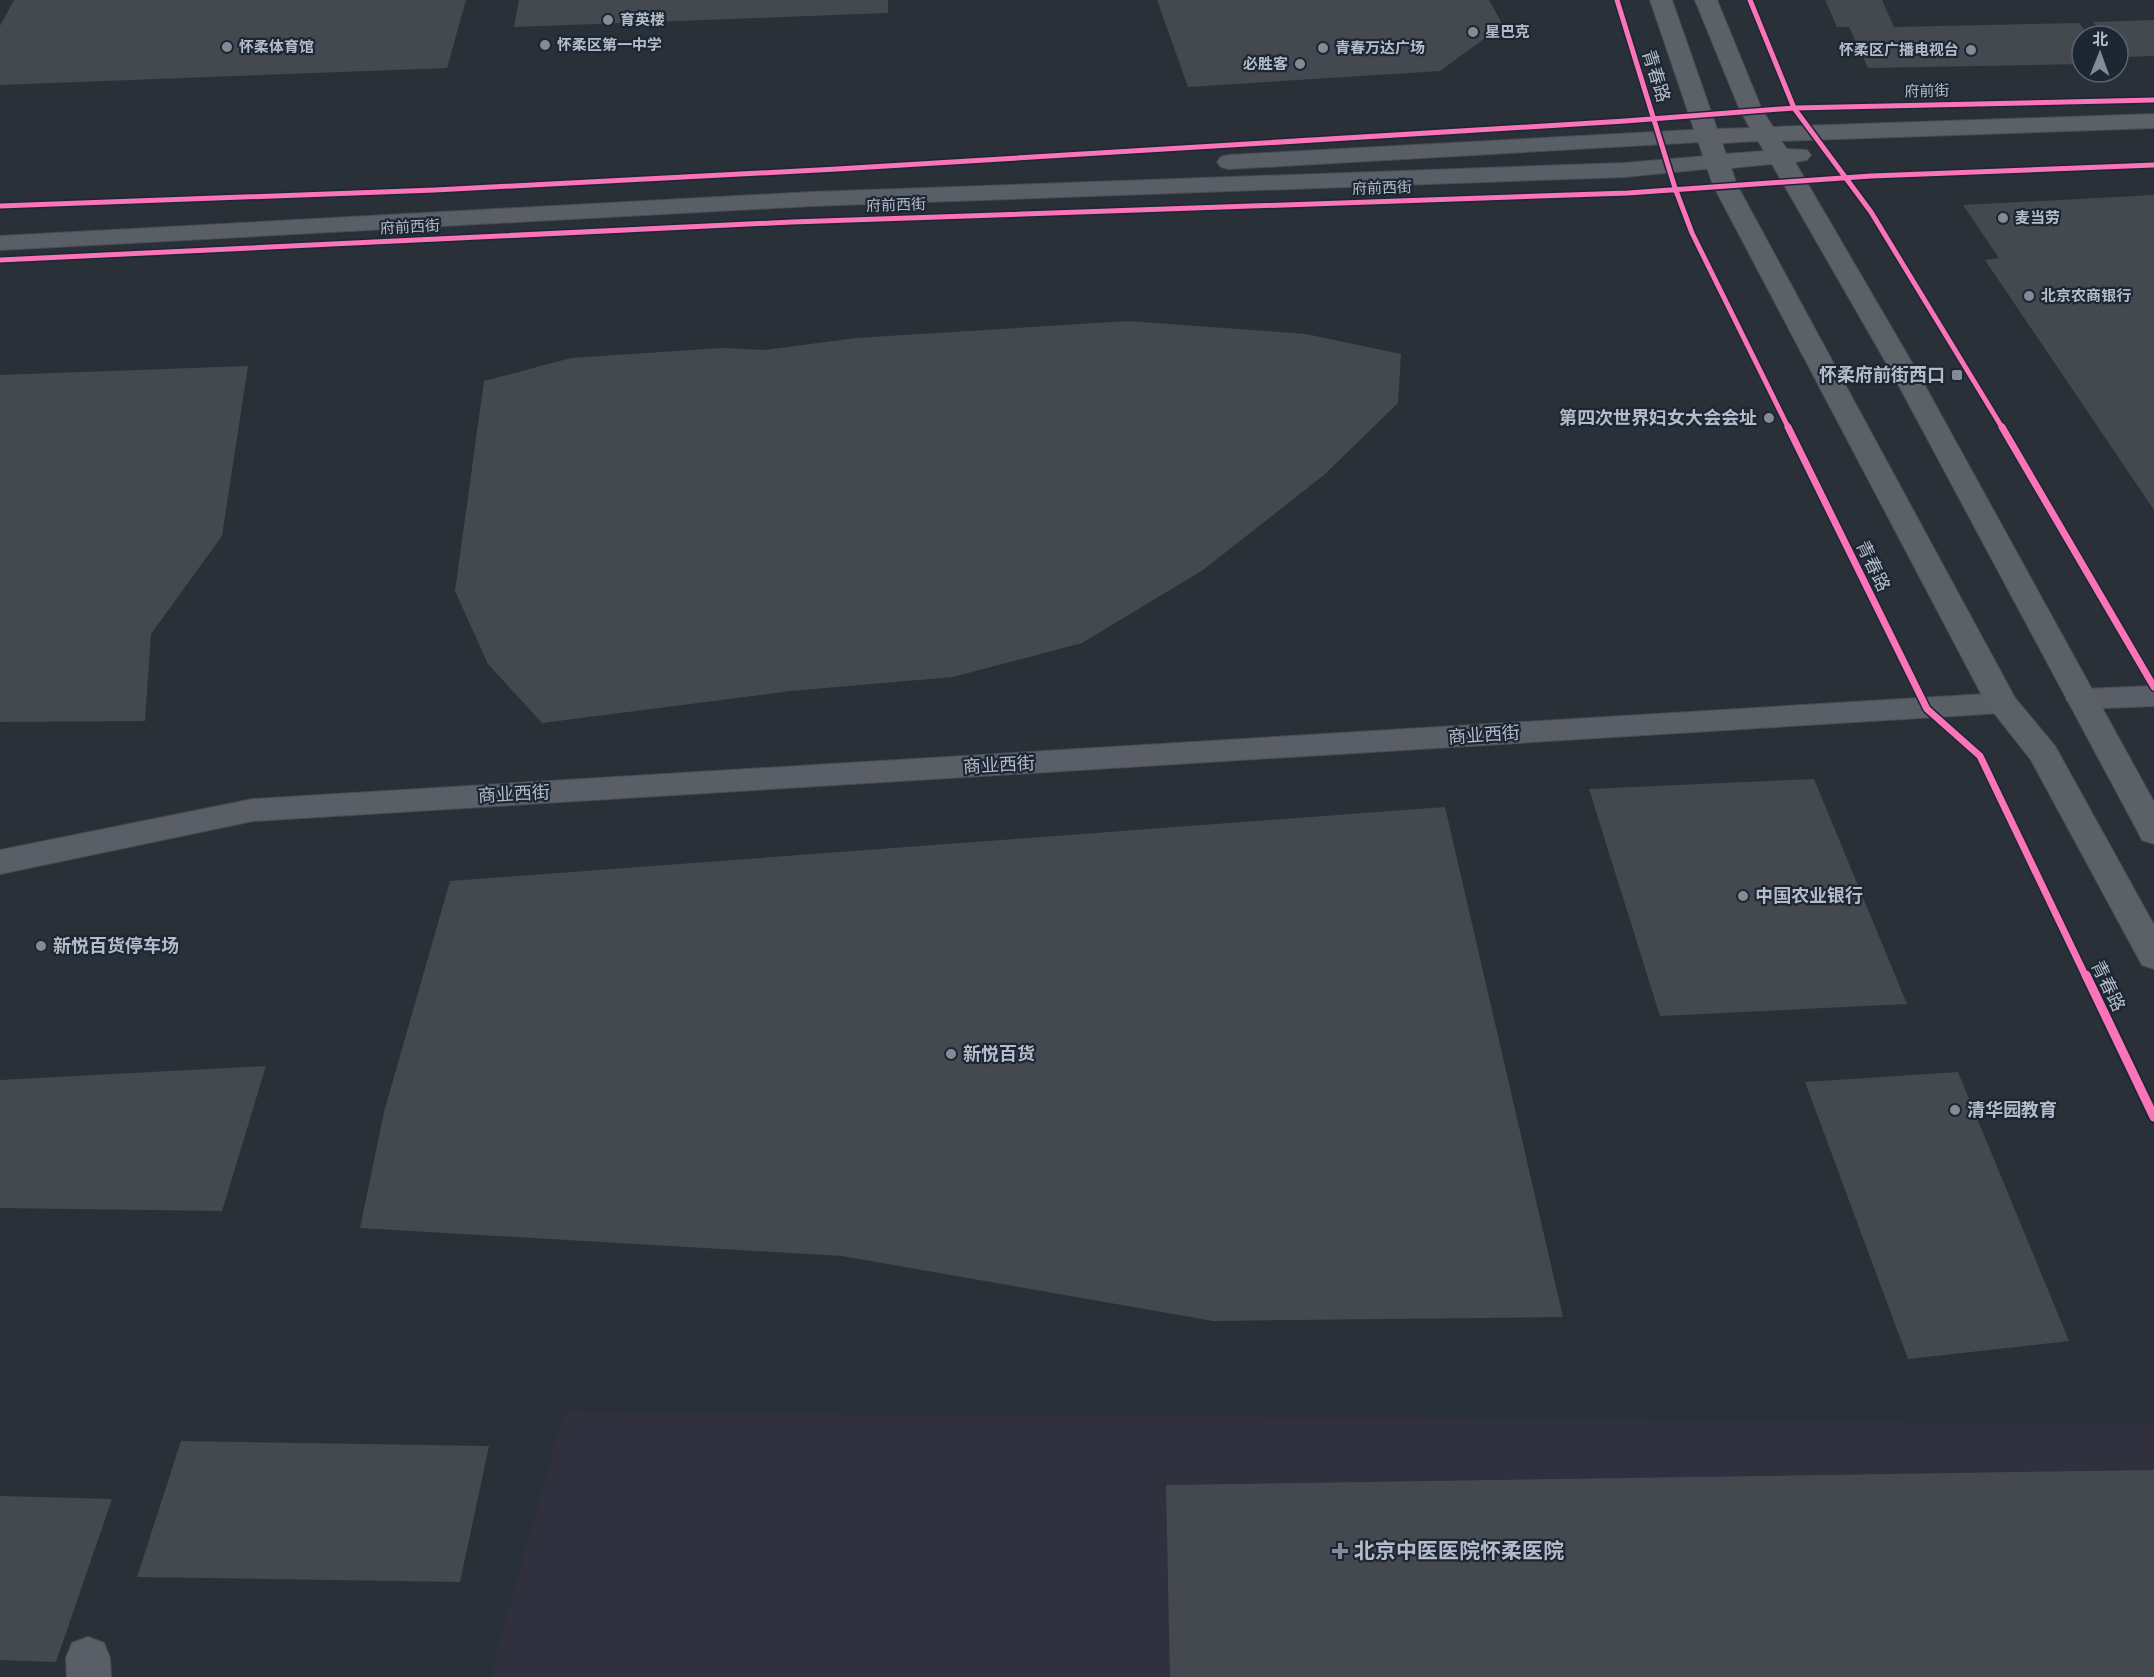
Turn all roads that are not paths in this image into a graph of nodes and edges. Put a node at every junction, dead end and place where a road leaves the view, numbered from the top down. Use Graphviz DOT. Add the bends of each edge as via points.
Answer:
graph roads {
  1 [pos="1661,0"];
  2 [pos="1706,0"];
  3 [pos="2154,121"];
  4 [pos="1765,132"];
  5 [pos="2154,141"];
  6 [pos="1713,149"];
  7 [pos="1780,156"];
  8 [pos="0,226"];
  9 [pos="0,243"];
  10 [pos="2154,696"];
  11 [pos="2082,699"];
  12 [pos="2002,703"];
  13 [pos="2154,832"];
  14 [pos="0,862"];
  15 [pos="2154,956"];
  1 -- 6 [label="main road, 青春路"];
  2 -- 4 [label="main road" via="1744,96"];
  3 -- 4 [label="main road"];
  4 -- 6 [label="main road"];
  4 -- 7 [label="main road"];
  5 -- 7 [label="main road"];
  6 -- 7 [label="main road"];
  6 -- 8 [label="street, 府前西街"];
  6 -- 9 [label="street, 府前西街" via="1624,170 812,199"];
  6 -- 12 [label="main road, 青春路" via="1731,195"];
  7 -- 11 [label="main road" via="1905,373"];
  10 -- 11 [label="street"];
  11 -- 13 [label="main road"];
  12 -- 14 [label="street, 商业西街" via="253,810"];
  12 -- 15 [label="main road, 青春路" via="2044,754"];
}
